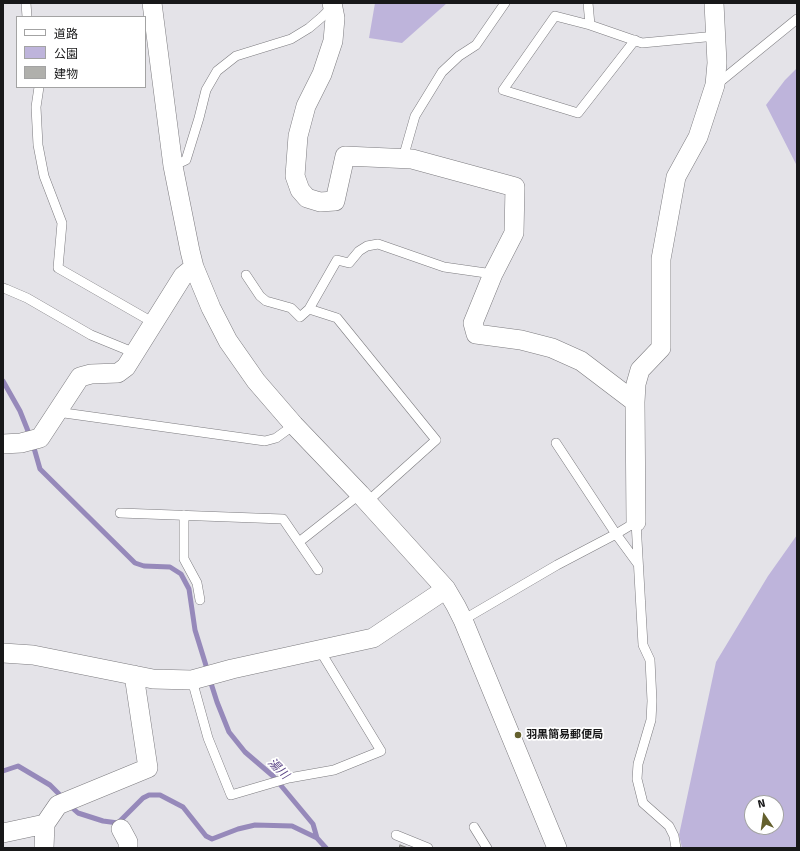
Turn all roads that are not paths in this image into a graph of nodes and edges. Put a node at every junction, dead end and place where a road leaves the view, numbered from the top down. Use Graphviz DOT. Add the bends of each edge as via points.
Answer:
graph roads {
  1 [pos="26,3"];
  2 [pos="152,3"];
  3 [pos="505,3"];
  4 [pos="588,3"];
  5 [pos="714,3"];
  6 [pos="333,4"];
  7 [pos="27,16"];
  8 [pos="797,19"];
  9 [pos="590,25"];
  10 [pos="716,36"];
  11 [pos="635,40"];
  12 [pos="152,56"];
  13 [pos="715,86"];
  14 [pos="39,88"];
  15 [pos="403,158"];
  16 [pos="173,166"];
  17 [pos="194,267"];
  18 [pos="493,274"];
  19 [pos="246,275"];
  20 [pos="3,288"];
  21 [pos="309,309"];
  22 [pos="154,323"];
  23 [pos="135,353"];
  24 [pos="635,402"];
  25 [pos="57,412"];
  26 [pos="294,425"];
  27 [pos="12,443"];
  28 [pos="556,443"];
  29 [pos="363,498"];
  30 [pos="120,513"];
  31 [pos="184,515"];
  32 [pos="636,522"];
  33 [pos="616,534"];
  34 [pos="299,542"];
  35 [pos="638,564"];
  36 [pos="318,570"];
  37 [pos="446,590"];
  38 [pos="200,600"];
  39 [pos="462,620"];
  40 [pos="319,649"];
  41 [pos="3,653"];
  42 [pos="134,675"];
  43 [pos="203,677"];
  44 [pos="45,824"];
  45 [pos="474,827"];
  46 [pos="121,829"];
  47 [pos="3,832"];
  48 [pos="396,835"];
  49 [pos="44,848"];
  50 [pos="128,848"];
  51 [pos="428,848"];
  52 [pos="487,848"];
  53 [pos="557,848"];
  54 [pos="676,848"];
  1 -- 7 [label="lane"];
  2 -- 12 [label="street"];
  3 -- 15 [label="lane" via="476,45 442,72 415,116"];
  4 -- 9 [label="lane"];
  5 -- 10 [label="street"];
  6 -- 15 [label="street" via="333,41 322,74 306,106 298,136 295,176 300,190 307,198 320,202 336,201 345,156"];
  6 -- 16 [label="lane" via="309,28 291,39 236,56 217,71 206,90 186,160"];
  8 -- 13 [label="lane"];
  9 -- 11 [label="lane"];
  9 -- 11 [label="lane" via="555,16 503,90 578,112"];
  10 -- 11 [label="lane" via="642,43"];
  10 -- 13 [label="street"];
  12 -- 16 [label="street"];
  13 -- 24 [label="street" via="698,137 676,177 661,259 661,348 640,370"];
  14 -- 22 [label="lane" via="36,107 38,145 44,176 62,223 58,268"];
  15 -- 18 [label="street" via="515,187 514,233"];
  16 -- 17 [label="street"];
  17 -- 22 [label="street" via="183,276"];
  17 -- 26 [label="street" via="228,341 256,381"];
  18 -- 21 [label="lane" via="444,267 378,244 367,246 349,263 337,260"];
  18 -- 24 [label="street" via="473,323 476,334 521,340 552,348 581,361"];
  19 -- 21 [label="lane" via="266,301 291,308 300,317"];
  20 -- 23 [label="lane" via="27,298 91,335"];
  21 -- 29 [label="lane" via="337,318 436,440"];
  22 -- 23 [label="street"];
  23 -- 25 [label="street" via="126,367 118,373 80,377"];
  24 -- 32 [label="street"];
  25 -- 26 [label="lane" via="265,441 276,438"];
  25 -- 27 [label="street" via="40,438"];
  26 -- 29 [label="street"];
  28 -- 33 [label="lane"];
  29 -- 34 [label="lane"];
  29 -- 37 [label="street"];
  30 -- 31 [label="lane"];
  31 -- 34 [label="lane" via="283,518"];
  31 -- 38 [label="lane" via="184,560 197,584"];
  32 -- 33 [label="lane"];
  32 -- 35 [label="lane"];
  33 -- 35 [label="lane"];
  33 -- 39 [label="lane"];
  34 -- 36 [label="lane"];
  35 -- 54 [label="lane" via="643,645 650,660 652,701 651,720 638,764 637,779 643,803 669,826"];
  37 -- 39 [label="street"];
  37 -- 40 [label="street" via="373,638"];
  39 -- 53 [label="street"];
  40 -- 43 [label="street"];
  40 -- 43 [label="lane" via="381,751 334,770 272,782 231,795 208,738"];
  41 -- 42 [label="street" via="33,656"];
  42 -- 43 [label="street" via="153,679"];
  42 -- 44 [label="street" via="148,768 58,805"];
  44 -- 47 [label="street"];
  44 -- 49 [label="street"];
  45 -- 52 [label="lane"];
  46 -- 50 [label="street" via="128,842"];
  48 -- 51 [label="lane"];
}
